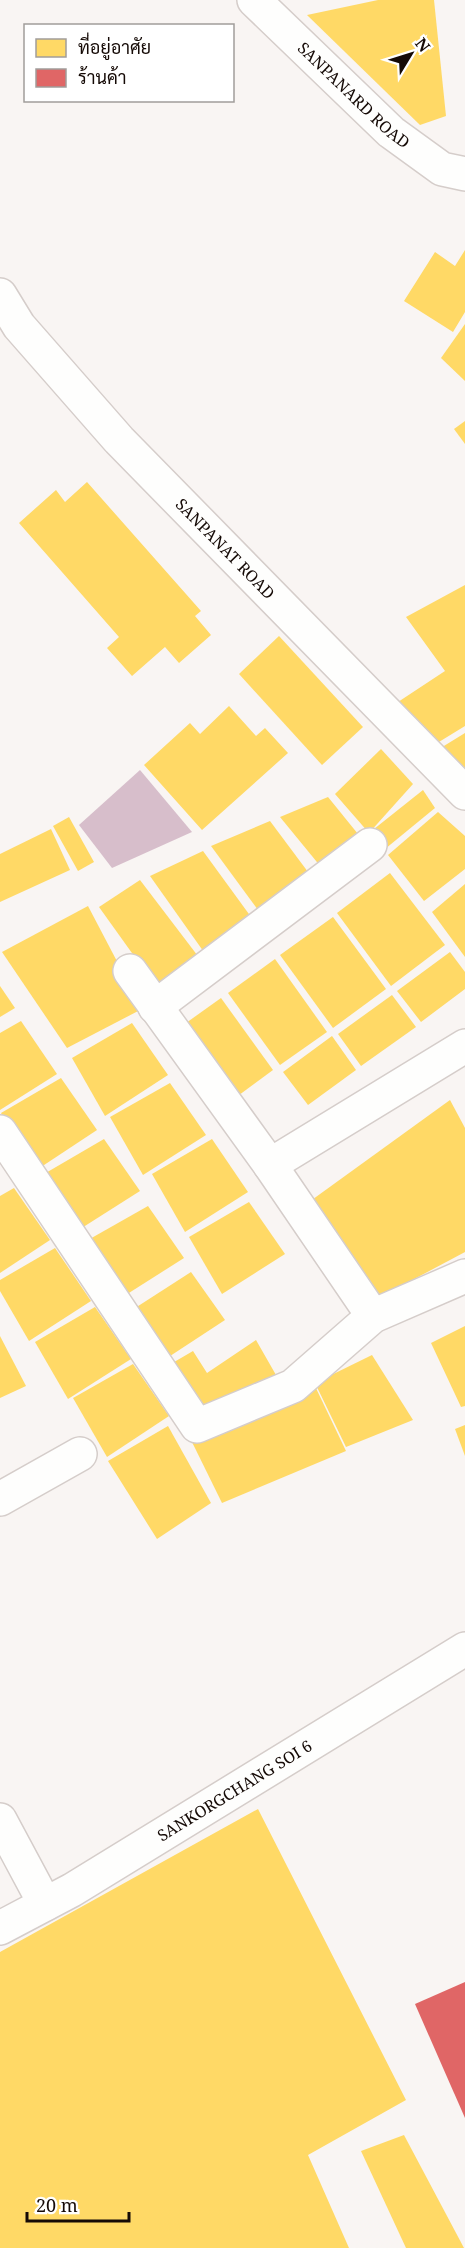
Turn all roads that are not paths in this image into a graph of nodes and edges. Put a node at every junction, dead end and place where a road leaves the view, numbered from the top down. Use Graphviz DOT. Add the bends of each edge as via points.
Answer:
graph roads {
  1 [pos="254,0"];
  2 [pos="465,174"];
  3 [pos="0,295"];
  4 [pos="465,793"];
  5 [pos="370,845"];
  6 [pos="130,972"];
  7 [pos="155,1007"];
  8 [pos="465,1046"];
  9 [pos="0,1132"];
  10 [pos="270,1165"];
  11 [pos="465,1276"];
  12 [pos="373,1316"];
  13 [pos="80,1454"];
  14 [pos="0,1499"];
  15 [pos="465,1649"];
  16 [pos="0,1820"];
  17 [pos="45,1904"];
  18 [pos="0,1928"];
  1 -- 2 [label="street, SANPANARD ROAD" via="391,132 442,169"];
  3 -- 4 [label="street, SANPANAT ROAD" via="19,326 119,440"];
  5 -- 7 [label="street"];
  6 -- 7 [label="street"];
  7 -- 10 [label="street"];
  8 -- 10 [label="street"];
  9 -- 12 [label="street" via="196,1426 293,1386"];
  10 -- 12 [label="street"];
  11 -- 12 [label="street"];
  13 -- 14 [label="street"];
  15 -- 17 [label="street, SANKORGCHANG SOI 6"];
  16 -- 17 [label="street"];
  17 -- 18 [label="street, SANKORGCHANG SOI 6"];
}
